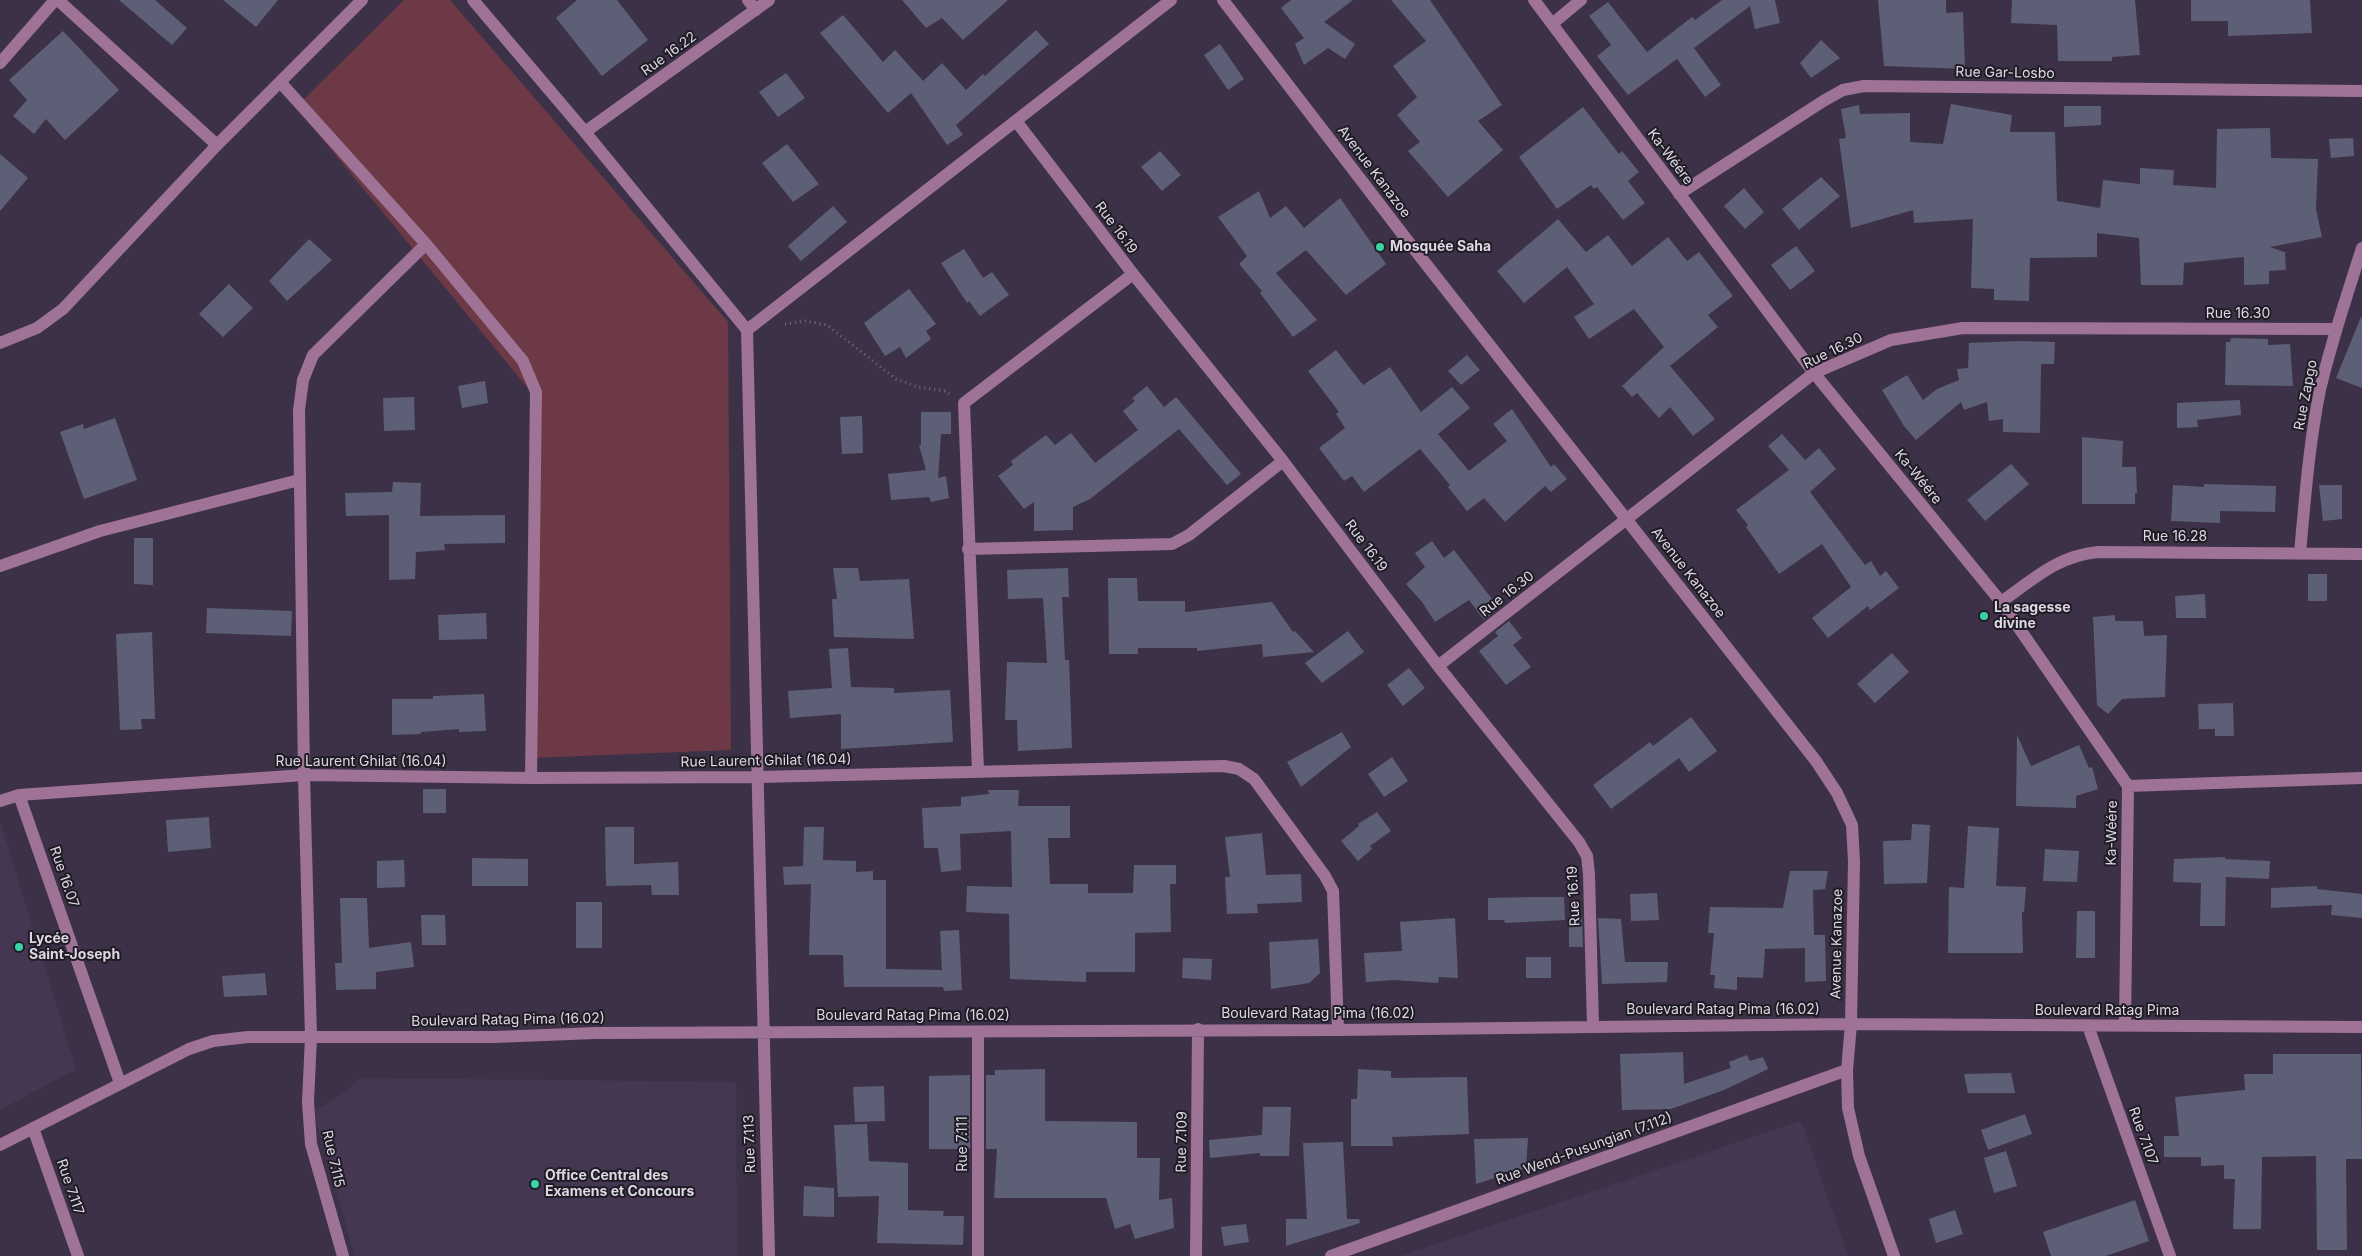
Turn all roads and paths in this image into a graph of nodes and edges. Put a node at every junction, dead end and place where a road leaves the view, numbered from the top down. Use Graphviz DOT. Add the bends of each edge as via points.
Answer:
graph roads {
  1 [pos="56,0"];
  2 [pos="362,0"];
  3 [pos="473,0"];
  4 [pos="748,0"];
  5 [pos="769,0"];
  6 [pos="1171,0"];
  7 [pos="1222,0"];
  8 [pos="1534,0"];
  9 [pos="1581,0"];
  10 [pos="756,10"];
  11 [pos="1552,24"];
  12 [pos="0,63"];
  13 [pos="281,83"];
  14 [pos="2362,91"];
  15 [pos="1016,121"];
  16 [pos="586,132"];
  17 [pos="217,145"];
  18 [pos="1679,194"];
  19 [pos="426,244"];
  20 [pos="2362,248"];
  21 [pos="1133,274"];
  22 [pos="747,330"];
  23 [pos="2336,330"];
  24 [pos="0,343"];
  25 [pos="1814,374"];
  26 [pos="964,403"];
  27 [pos="1283,461"];
  28 [pos="299,480"];
  29 [pos="1627,520"];
  30 [pos="968,549"];
  31 [pos="2300,553"];
  32 [pos="2362,554"];
  33 [pos="0,566"];
  34 [pos="2001,602"];
  35 [pos="1438,666"];
  36 [pos="978,772"];
  37 [pos="304,775"];
  38 [pos="758,777"];
  39 [pos="531,778"];
  40 [pos="2362,778"];
  41 [pos="2128,786"];
  42 [pos="19,795"];
  43 [pos="0,801"];
  44 [pos="1851,1024"];
  45 [pos="1593,1026"];
  46 [pos="2088,1026"];
  47 [pos="2124,1026"];
  48 [pos="2362,1027"];
  49 [pos="1198,1029"];
  50 [pos="1338,1030"];
  51 [pos="762,1032"];
  52 [pos="978,1032"];
  53 [pos="311,1037"];
  54 [pos="1847,1070"];
  55 [pos="120,1083"];
  56 [pos="33,1128"];
  57 [pos="0,1145"];
  58 [pos="78,1256"];
  59 [pos="343,1256"];
  60 [pos="769,1256"];
  61 [pos="978,1256"];
  62 [pos="1196,1256"];
  63 [pos="1331,1256"];
  64 [pos="1894,1256"];
  65 [pos="2170,1256"];
  1 -- 12 [label="street"];
  1 -- 17 [label="street"];
  2 -- 13 [label="street"];
  3 -- 16 [label="street"];
  4 -- 10 [label="street"];
  5 -- 10 [label="street, Rue 16.22"];
  6 -- 15 [label="street"];
  7 -- 29 [label="street, Avenue Kanazoe"];
  8 -- 11 [label="street, Ka-Wéére"];
  9 -- 11 [label="street"];
  10 -- 16 [label="street, Rue 16.22"];
  11 -- 18 [label="street, Ka-Wéére"];
  13 -- 17 [label="street"];
  13 -- 19 [label="street"];
  14 -- 18 [label="street, Rue Gar-Losbo" via="1864,86 1842,90"];
  15 -- 21 [label="street, Rue 16.19"];
  15 -- 22 [label="street"];
  16 -- 22 [label="street"];
  17 -- 24 [label="street" via="64,309 37,328"];
  18 -- 25 [label="street, Ka-Wéére"];
  19 -- 28 [label="street, Rue 7.115" via="313,356 303,380 299,410"];
  19 -- 39 [label="street" via="523,361 536,392"];
  20 -- 23 [label="street, Rue Zapgo"];
  21 -- 26 [label="street"];
  21 -- 27 [label="street, Rue 16.19"];
  22 -- 26 [label="path" via="805,321 827,325 896,379 918,387 945,391"];
  22 -- 38 [label="street, Rue 7.113"];
  23 -- 25 [label="street, Rue 16.30" via="1963,328 1891,340"];
  23 -- 31 [label="street, Rue Zapgo" via="2320,391"];
  25 -- 29 [label="street, Rue 16.30"];
  25 -- 34 [label="street, Ka-Wéére"];
  26 -- 30 [label="street"];
  27 -- 30 [label="street" via="1189,535 1172,544"];
  27 -- 35 [label="street, Rue 16.19"];
  28 -- 33 [label="street" via="100,530"];
  28 -- 37 [label="street, Rue 7.115"];
  29 -- 35 [label="street, Rue 16.30"];
  29 -- 44 [label="street, Avenue Kanazoe" via="1816,761 1837,793 1852,825"];
  30 -- 36 [label="street"];
  31 -- 32 [label="street, Rue 16.28"];
  31 -- 34 [label="street, Rue 16.28" via="2078,554 2060,561"];
  34 -- 41 [label="street, Ka-Wéére"];
  35 -- 45 [label="street, Rue 16.19" via="1587,856"];
  36 -- 38 [label="street, Rue Laurent Ghilat (16.04)"];
  36 -- 50 [label="street, Rue Laurent Ghilat (16.04)" via="1224,766 1239,769 1254,780 1333,891"];
  37 -- 39 [label="street, Rue Laurent Ghilat (16.04)"];
  37 -- 42 [label="street, Rue Laurent Ghilat (16.04)"];
  37 -- 53 [label="street, Rue 7.115"];
  38 -- 39 [label="street, Rue Laurent Ghilat (16.04)"];
  38 -- 51 [label="street, Rue 7.113"];
  40 -- 41 [label="street"];
  41 -- 47 [label="street, Ka-Wéére"];
  42 -- 43 [label="street, Rue Laurent Ghilat (16.04)"];
  42 -- 55 [label="street, Rue 16.07"];
  44 -- 45 [label="street, Boulevard Ratag Pima (16.02)"];
  44 -- 46 [label="street, Boulevard Ratag Pima"];
  44 -- 54 [label="street, Avenue Kanazoe"];
  45 -- 50 [label="street, Boulevard Ratag Pima (16.02)"];
  46 -- 47 [label="street, Boulevard Ratag Pima"];
  46 -- 65 [label="street, Rue 7.107"];
  47 -- 48 [label="street, Boulevard Ratag Pima"];
  49 -- 50 [label="street, Boulevard Ratag Pima (16.02)"];
  49 -- 52 [label="street, Boulevard Ratag Pima (16.02)"];
  49 -- 62 [label="street, Rue 7.109"];
  51 -- 52 [label="street, Boulevard Ratag Pima (16.02)"];
  51 -- 53 [label="street, Boulevard Ratag Pima (16.02)"];
  51 -- 60 [label="street, Rue 7.113"];
  52 -- 61 [label="street, Rue 7.111"];
  53 -- 55 [label="street, Boulevard Ratag Pima (16.02)" via="248,1037 213,1041 189,1049"];
  53 -- 59 [label="street, Rue 7.115" via="308,1102 311,1144"];
  54 -- 63 [label="street, Rue Wend-Pusungian (7.112)"];
  54 -- 64 [label="street, Avenue Kanazoe" via="1848,1108 1859,1156"];
  55 -- 56 [label="street, Boulevard Ratag Pima (16.02)"];
  56 -- 57 [label="street, Boulevard Ratag Pima (16.02)"];
  56 -- 58 [label="street, Rue 7.117"];
}
